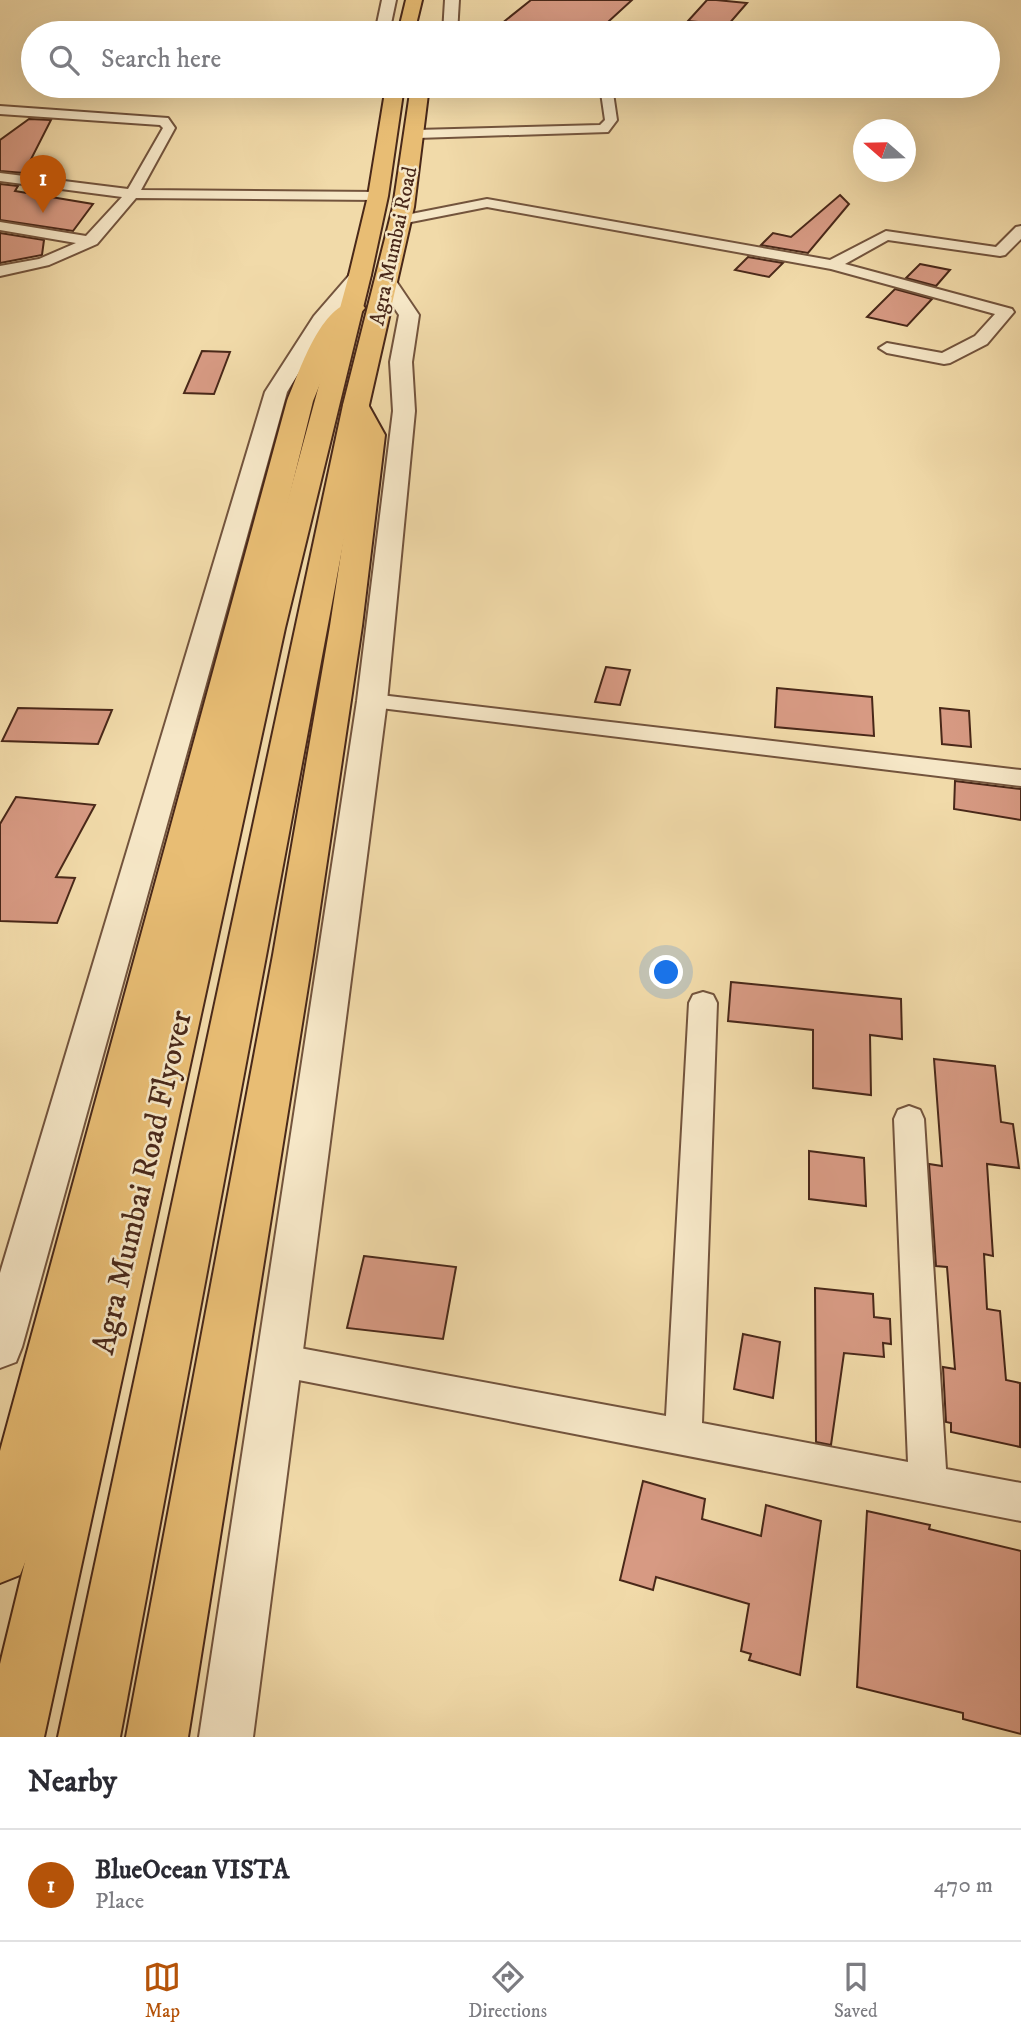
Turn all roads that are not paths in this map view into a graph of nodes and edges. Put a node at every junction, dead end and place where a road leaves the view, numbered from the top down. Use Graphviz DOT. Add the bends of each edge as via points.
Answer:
graph roads {
  1 [pos="388,0"];
  2 [pos="414,0"];
  3 [pos="452,0"];
  4 [pos="384,21"];
  5 [pos="410,21"];
  6 [pos="451,21"];
  7 [pos="394,98"];
  8 [pos="419,98"];
  9 [pos="608,98"];
  10 [pos="0,110"];
  11 [pos="417,134"];
  12 [pos="0,177"];
  13 [pos="132,194"];
  14 [pos="378,196"];
  15 [pos="401,220"];
  16 [pos="0,226"];
  17 [pos="1021,230"];
  18 [pos="92,242"];
  19 [pos="1000,252"];
  20 [pos="1021,255"];
  21 [pos="832,265"];
  22 [pos="0,271"];
  23 [pos="367,288"];
  24 [pos="887,348"];
  25 [pos="356,405"];
  26 [pos="290,629"];
  27 [pos="372,701"];
  28 [pos="1021,778"];
  29 [pos="703,1003"];
  30 [pos="909,1119"];
  31 [pos="0,1347"];
  32 [pos="278,1360"];
  33 [pos="683,1438"];
  34 [pos="928,1484"];
  35 [pos="1021,1502"];
  36 [pos="0,1555"];
  37 [pos="13,1737"];
  38 [pos="89,1737"];
  39 [pos="157,1737"];
  40 [pos="226,1737"];
  1 -- 4 [label="street"];
  2 -- 5 [label="main road"];
  3 -- 6 [label="street"];
  7 -- 14 [label="main road, Agra Mumbai Road"];
  8 -- 11 [label="main road, Agra Mumbai Road"];
  9 -- 11 [label="street" via="611,120 604,129"];
  10 -- 13 [label="street" via="164,121 169,128"];
  11 -- 15 [label="main road, Agra Mumbai Road"];
  12 -- 13 [label="street"];
  13 -- 14 [label="street"];
  13 -- 18 [label="street"];
  14 -- 23 [label="main road, Agra Mumbai Road"];
  15 -- 21 [label="street" via="487,203"];
  15 -- 23 [label="main road, Agra Mumbai Road"];
  16 -- 18 [label="street"];
  17 -- 19 [label="street"];
  18 -- 22 [label="street" via="64,257"];
  19 -- 20 [label="street"];
  19 -- 21 [label="street" via="886,235"];
  21 -- 24 [label="street" via="1006,312 981,340 944,359"];
  23 -- 25 [label="main road, Agra Mumbai Road"];
  23 -- 26 [label="main road"];
  23 -- 27 [label="street" via="409,315 401,362 404,411"];
  23 -- 31 [label="street" via="321,320 276,392"];
  23 -- 36 [label="main road" via="329,332 300,401"];
  25 -- 26 [label="main road, Agra Mumbai Road"];
  25 -- 39 [label="main road" via="372,435 346,626"];
  26 -- 37 [label="main road, Agra Mumbai Road Flyover"];
  26 -- 38 [label="main road, Agra Mumbai Road Flyover"];
  27 -- 28 [label="street"];
  27 -- 32 [label="street"];
  29 -- 33 [label="street"];
  30 -- 34 [label="street"];
  32 -- 33 [label="street"];
  32 -- 40 [label="street"];
  33 -- 34 [label="street"];
  34 -- 35 [label="street"];
}
